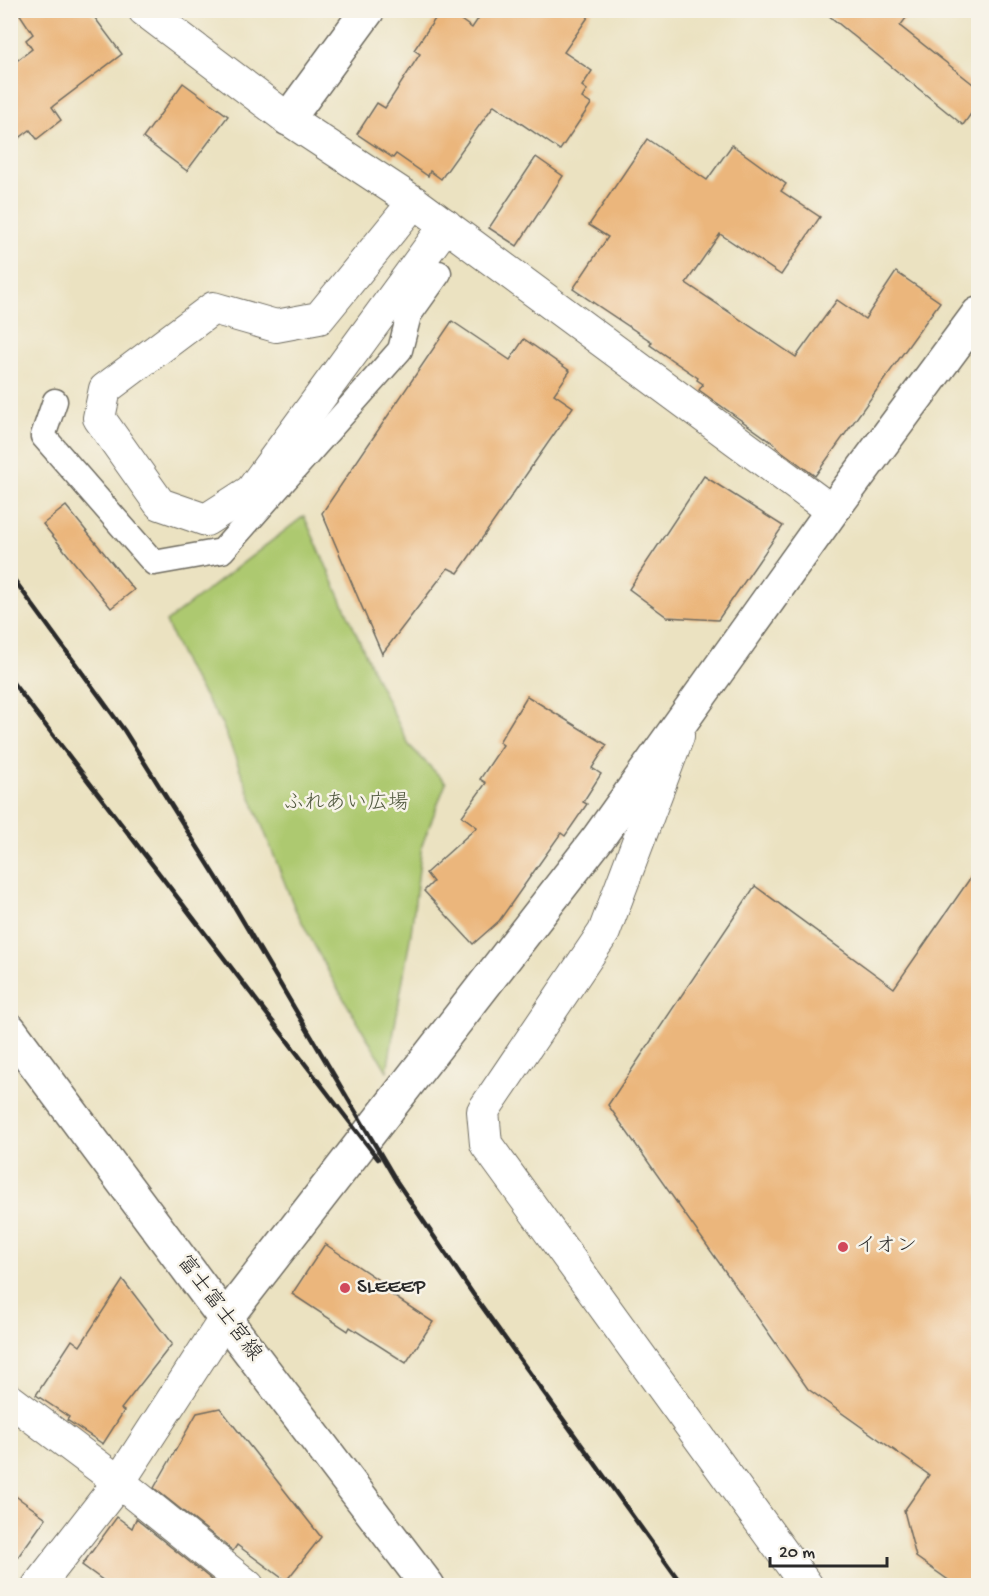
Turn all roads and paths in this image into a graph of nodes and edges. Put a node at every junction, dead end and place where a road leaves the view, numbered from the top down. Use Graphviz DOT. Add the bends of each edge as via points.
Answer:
graph roads {
  1 [pos="144,10"];
  2 [pos="368,10"];
  3 [pos="288,119"];
  4 [pos="414,202"];
  5 [pos="446,225"];
  6 [pos="439,273"];
  7 [pos="978,314"];
  8 [pos="55,401"];
  9 [pos="832,511"];
  10 [pos="686,716"];
  11 [pos="10,1030"];
  12 [pos="225,1320"];
  13 [pos="10,1400"];
  14 [pos="119,1482"];
  15 [pos="38,1586"];
  16 [pos="248,1586"];
  17 [pos="428,1586"];
  18 [pos="807,1586"];
  1 -- 3 [label="street"];
  2 -- 3 [label="street"];
  3 -- 4 [label="street"];
  4 -- 5 [label="street"];
  4 -- 5 [label="street" via="319,318 276,326 213,308 105,390 99,418 160,504 206,520 251,491"];
  5 -- 9 [label="street"];
  6 -- 8 [label="street" via="409,315 400,350 222,551 154,563 43,436"];
  7 -- 9 [label="street"];
  9 -- 10 [label="street"];
  10 -- 12 [label="street" via="599,837"];
  10 -- 18 [label="street" via="604,932 483,1111 486,1144"];
  11 -- 12 [label="street, 富士富士宮線"];
  12 -- 14 [label="street"];
  12 -- 17 [label="street, 富士富士宮線"];
  13 -- 14 [label="street"];
  14 -- 15 [label="street"];
  14 -- 16 [label="street"];
}
